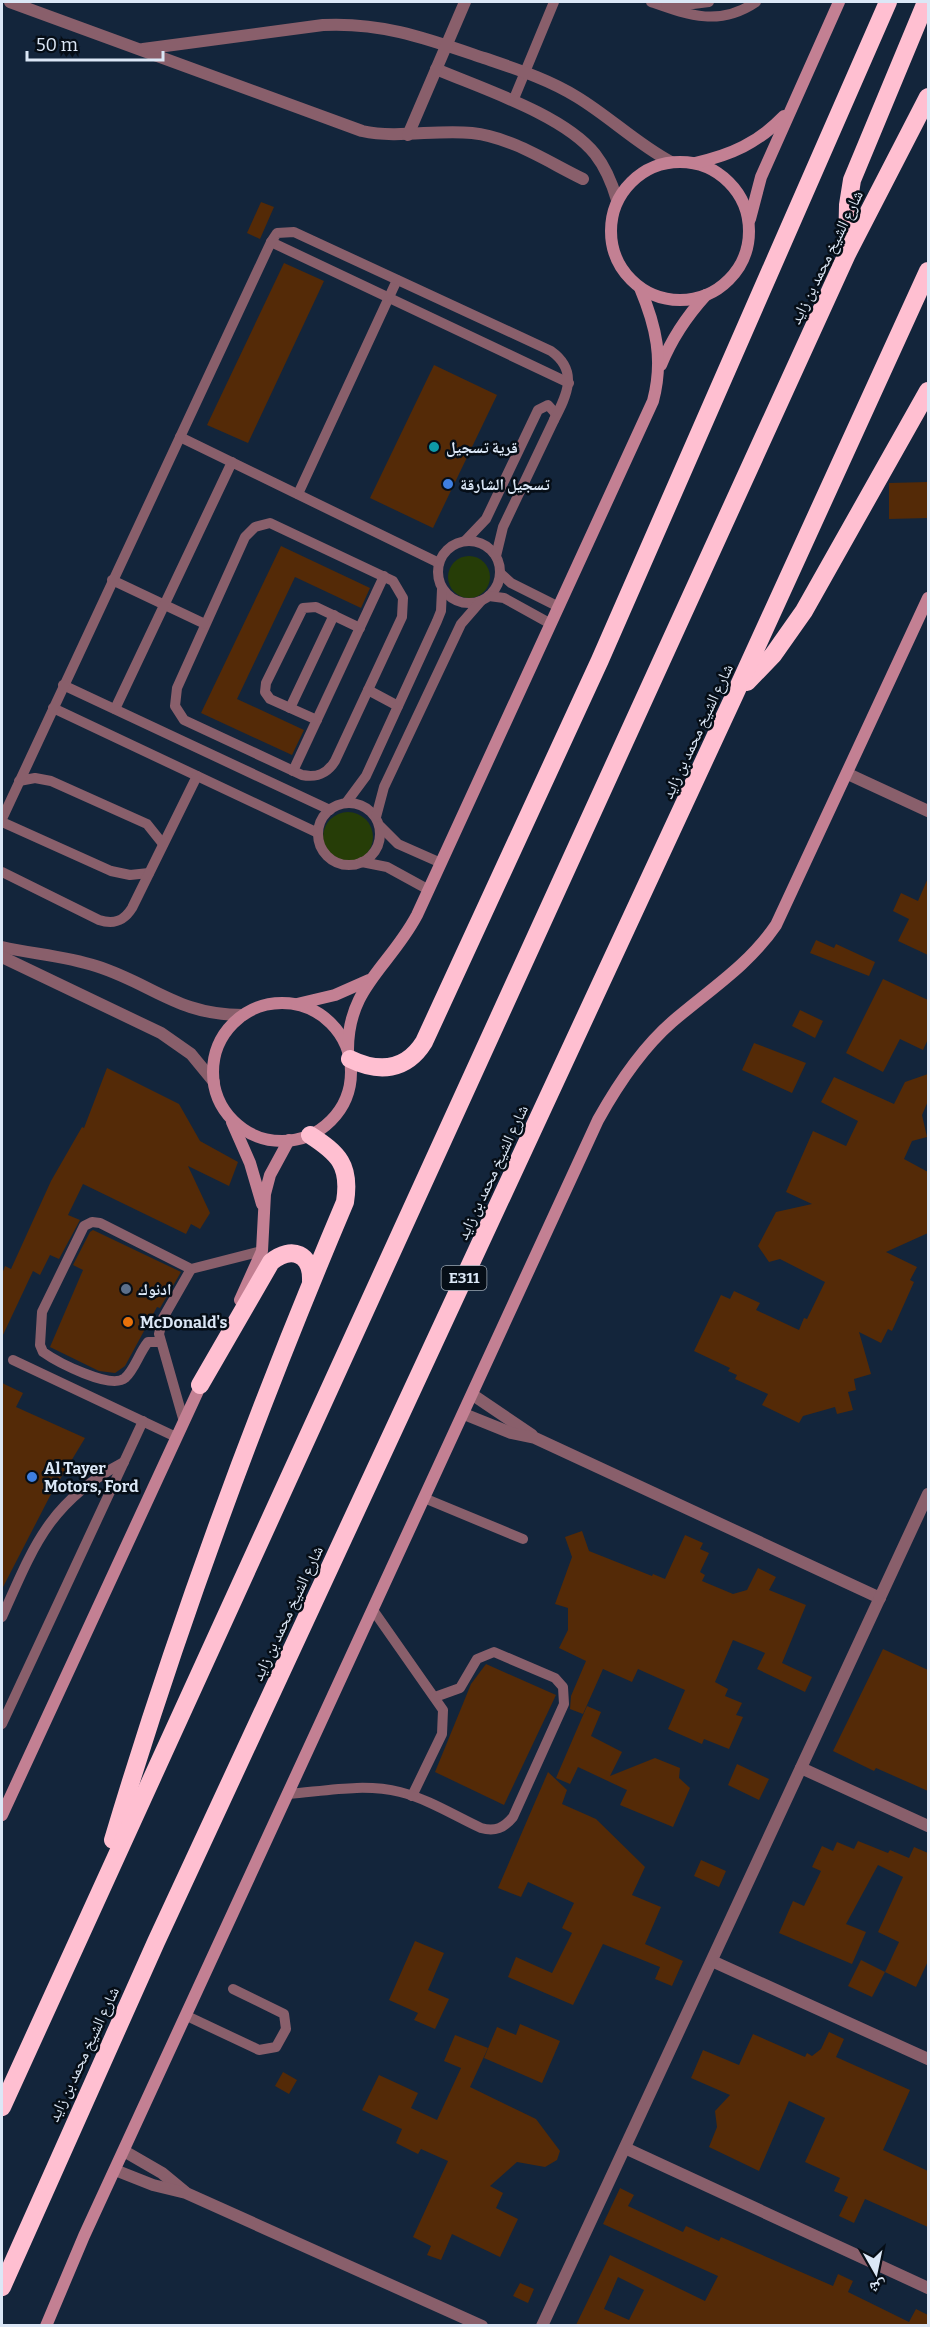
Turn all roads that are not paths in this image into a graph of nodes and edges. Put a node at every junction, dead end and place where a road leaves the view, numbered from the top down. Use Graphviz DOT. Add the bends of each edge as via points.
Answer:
graph roads {
  1 [pos="10,2"];
  2 [pos="465,2"];
  3 [pos="554,2"];
  4 [pos="710,2"];
  5 [pos="756,2"];
  6 [pos="838,2"];
  7 [pos="888,2"];
  8 [pos="926,2"];
  9 [pos="653,3"];
  10 [pos="446,45"];
  11 [pos="139,50"];
  12 [pos="436,69"];
  13 [pos="525,72"];
  14 [pos="928,97"];
  15 [pos="513,102"];
  16 [pos="789,111"];
  17 [pos="408,135"];
  18 [pos="671,162"];
  19 [pos="693,163"];
  20 [pos="583,179"];
  21 [pos="617,200"];
  22 [pos="749,226"];
  23 [pos="271,242"];
  24 [pos="847,254"];
  25 [pos="928,271"];
  26 [pos="397,280"];
  27 [pos="924,283"];
  28 [pos="640,288"];
  29 [pos="706,295"];
  30 [pos="388,298"];
  31 [pos="660,366"];
  32 [pos="569,383"];
  33 [pos="928,391"];
  34 [pos="554,420"];
  35 [pos="180,436"];
  36 [pos="232,462"];
  37 [pos="298,494"];
  38 [pos="465,541"];
  39 [pos="496,556"];
  40 [pos="439,563"];
  41 [pos="500,573"];
  42 [pos="384,576"];
  43 [pos="112,580"];
  44 [pos="442,588"];
  45 [pos="928,598"];
  46 [pos="485,599"];
  47 [pos="164,605"];
  48 [pos="559,607"];
  49 [pos="334,615"];
  50 [pos="206,624"];
  51 [pos="551,624"];
  52 [pos="360,628"];
  53 [pos="63,685"];
  54 [pos="368,690"];
  55 [pos="735,694"];
  56 [pos="398,706"];
  57 [pos="52,708"];
  58 [pos="290,708"];
  59 [pos="115,709"];
  60 [pos="317,720"];
  61 [pos="293,771"];
  62 [pos="848,774"];
  63 [pos="197,776"];
  64 [pos="19,781"];
  65 [pos="346,803"];
  66 [pos="330,810"];
  67 [pos="928,811"];
  68 [pos="2,820"];
  69 [pos="378,822"];
  70 [pos="318,833"];
  71 [pos="163,844"];
  72 [pos="362,862"];
  73 [pos="441,863"];
  74 [pos="2,872"];
  75 [pos="149,873"];
  76 [pos="429,890"];
  77 [pos="2,947"];
  78 [pos="2,957"];
  79 [pos="372,978"];
  80 [pos="294,1004"];
  81 [pos="243,1015"];
  82 [pos="349,1055"];
  83 [pos="214,1082"];
  84 [pos="228,1115"];
  85 [pos="310,1135"];
  86 [pos="289,1140"];
  87 [pos="264,1214"];
  88 [pos="262,1251"];
  89 [pos="191,1269"];
  90 [pos="311,1282"];
  91 [pos="160,1342"];
  92 [pos="13,1360"];
  93 [pos="200,1385"];
  94 [pos="473,1395"];
  95 [pos="464,1414"];
  96 [pos="143,1421"];
  97 [pos="184,1422"];
  98 [pos="176,1437"];
  99 [pos="535,1438"];
  100 [pos="124,1461"];
  101 [pos="928,1494"];
  102 [pos="424,1498"];
  103 [pos="523,1539"];
  104 [pos="880,1598"];
  105 [pos="373,1610"];
  106 [pos="2,1617"];
  107 [pos="435,1697"];
  108 [pos="2,1724"];
  109 [pos="801,1768"];
  110 [pos="289,1794"];
  111 [pos="412,1796"];
  112 [pos="2,1815"];
  113 [pos="928,1826"];
  114 [pos="93,1906"];
  115 [pos="712,1961"];
  116 [pos="233,1989"];
  117 [pos="186,2016"];
  118 [pos="928,2059"];
  119 [pos="2,2107"];
  120 [pos="625,2148"];
  121 [pos="124,2151"];
  122 [pos="115,2170"];
  123 [pos="186,2193"];
  124 [pos="2,2287"];
  125 [pos="928,2288"];
  126 [pos="46,2325"];
  127 [pos="482,2325"];
  128 [pos="542,2325"];
  1 -- 11 [label="street"];
  2 -- 10 [label="street"];
  3 -- 13 [label="lane"];
  4 -- 9 [label="lane" via="677,6"];
  5 -- 9 [label="lane" via="731,14 712,17 674,12"];
  6 -- 16 [label="street"];
  7 -- 82 [label="highway" via="600,660 424,1042 409,1060 387,1069 364,1066"];
  8 -- 24 [label="highway" via="852,180"];
  10 -- 11 [label="street" via="391,28 346,24"];
  10 -- 12 [label="street"];
  10 -- 13 [label="street"];
  11 -- 17 [label="street" via="362,131"];
  12 -- 15 [label="street"];
  12 -- 17 [label="street"];
  13 -- 15 [label="lane"];
  13 -- 18 [label="street" via="576,96"];
  14 -- 24 [label="highway, شارع الشيخ محمد بن زايد"];
  15 -- 21 [label="street" via="584,141 605,168"];
  16 -- 19 [label="street" via="747,147"];
  16 -- 22 [label="street" via="755,193"];
  17 -- 20 [label="street" via="486,135"];
  18 -- 19 [label="street"];
  18 -- 21 [label="street" via="650,168 630,182"];
  19 -- 22 [label="street" via="715,171 732,185 744,204"];
  21 -- 28 [label="street" via="610,224 612,248 622,271"];
  22 -- 29 [label="street" via="747,248 739,267 725,284"];
  23 -- 26 [label="lane" via="278,233 294,232"];
  23 -- 30 [label="lane"];
  23 -- 35 [label="lane"];
  24 -- 114 [label="highway, شارع الشيخ محمد بن زايد"];
  25 -- 27 [label="highway, شارع الشيخ محمد بن زايد / E311"];
  26 -- 30 [label="lane"];
  26 -- 32 [label="lane" via="551,351 565,364"];
  27 -- 55 [label="highway, شارع الشيخ محمد بن زايد / E311"];
  28 -- 29 [label="street" via="661,298 684,300"];
  28 -- 31 [label="street" via="655,330"];
  29 -- 31 [label="street" via="687,316"];
  30 -- 32 [label="lane"];
  30 -- 37 [label="lane"];
  31 -- 48 [label="street" via="650,409"];
  32 -- 34 [label="lane"];
  33 -- 55 [label="highway" via="804,611 773,655"];
  34 -- 38 [label="lane" via="556,414 549,405 538,410 486,519"];
  34 -- 39 [label="lane" via="503,527"];
  35 -- 36 [label="lane"];
  35 -- 43 [label="lane"];
  36 -- 37 [label="lane"];
  36 -- 47 [label="lane"];
  37 -- 40 [label="lane"];
  38 -- 39 [label="lane" via="482,544"];
  38 -- 40 [label="lane" via="449,548"];
  39 -- 41 [label="lane"];
  40 -- 44 [label="lane" via="437,572"];
  41 -- 46 [label="lane" via="495,590"];
  41 -- 48 [label="lane" via="511,583"];
  42 -- 50 [label="lane" via="277,525 262,524 245,537"];
  42 -- 52 [label="lane"];
  42 -- 54 [label="lane" via="399,589 404,608"];
  43 -- 47 [label="lane"];
  43 -- 53 [label="lane"];
  44 -- 46 [label="lane" via="464,603"];
  44 -- 56 [label="lane" via="441,611"];
  45 -- 62 [label="street"];
  46 -- 51 [label="lane" via="504,598"];
  46 -- 69 [label="lane" via="461,624 384,787"];
  47 -- 50 [label="lane"];
  47 -- 59 [label="lane"];
  48 -- 51 [label="street"];
  49 -- 52 [label="lane"];
  49 -- 58 [label="lane"];
  49 -- 58 [label="lane" via="311,606 303,608 266,683 267,696"];
  50 -- 61 [label="lane" via="177,688 178,714"];
  51 -- 73 [label="street"];
  52 -- 60 [label="lane"];
  53 -- 57 [label="lane"];
  53 -- 59 [label="lane"];
  54 -- 56 [label="lane"];
  54 -- 61 [label="lane" via="331,768 310,777"];
  55 -- 124 [label="highway, شارع الشيخ محمد بن زايد / E311" via="147,1963"];
  56 -- 65 [label="lane" via="366,776"];
  57 -- 63 [label="lane"];
  57 -- 64 [label="lane"];
  58 -- 60 [label="lane"];
  59 -- 66 [label="lane"];
  60 -- 61 [label="lane"];
  62 -- 67 [label="street"];
  62 -- 94 [label="street" via="785,912 767,939 745,963 654,1040 610,1099"];
  63 -- 70 [label="lane"];
  63 -- 71 [label="lane"];
  64 -- 68 [label="lane"];
  64 -- 71 [label="lane" via="51,781 147,824"];
  65 -- 66 [label="lane"];
  65 -- 69 [label="lane" via="363,806"];
  66 -- 70 [label="lane" via="323,816"];
  68 -- 75 [label="lane" via="111,870 130,875"];
  69 -- 72 [label="lane" via="381,834 375,851"];
  69 -- 73 [label="lane" via="398,844"];
  70 -- 72 [label="lane" via="328,857 344,865"];
  71 -- 75 [label="lane"];
  72 -- 76 [label="lane" via="387,867"];
  73 -- 76 [label="street"];
  74 -- 75 [label="lane" via="99,920 115,923 128,915"];
  76 -- 79 [label="street" via="408,932"];
  77 -- 81 [label="street" via="75,959 188,1008"];
  78 -- 83 [label="street" via="161,1033 191,1054"];
  79 -- 80 [label="street" via="335,995"];
  79 -- 82 [label="street" via="352,1012"];
  80 -- 81 [label="street" via="277,1003"];
  80 -- 82 [label="street" via="328,1020"];
  81 -- 83 [label="street" via="219,1044 213,1063"];
  82 -- 85 [label="street" via="349,1087 338,1112"];
  83 -- 84 [label="street"];
  84 -- 86 [label="street" via="255,1135"];
  84 -- 87 [label="street" via="250,1163"];
  85 -- 86 [label="street"];
  85 -- 90 [label="highway" via="340,1159 348,1187"];
  86 -- 87 [label="street" via="270,1175"];
  87 -- 88 [label="street"];
  88 -- 89 [label="lane"];
  88 -- 93 [label="street"];
  89 -- 91 [label="lane" via="163,1318"];
  89 -- 91 [label="lane" via="100,1223 87,1223 40,1317 43,1352 110,1383 126,1377 148,1342"];
  90 -- 93 [label="highway" via="312,1269 300,1255 281,1254 271,1262"];
  90 -- 114 [label="highway" via="212,1536 152,1711"];
  91 -- 97 [label="lane"];
  92 -- 96 [label="lane"];
  93 -- 97 [label="street"];
  94 -- 95 [label="street"];
  94 -- 99 [label="street"];
  95 -- 99 [label="street"];
  95 -- 102 [label="street"];
  96 -- 98 [label="lane"];
  96 -- 100 [label="lane"];
  97 -- 98 [label="street"];
  98 -- 112 [label="street"];
  99 -- 104 [label="street"];
  100 -- 106 [label="lane" via="81,1489 46,1526 32,1548"];
  100 -- 108 [label="lane"];
  101 -- 104 [label="street"];
  102 -- 103 [label="lane"];
  102 -- 105 [label="street"];
  104 -- 109 [label="street"];
  105 -- 107 [label="lane"];
  105 -- 110 [label="street"];
  107 -- 111 [label="lane" via="443,1710 444,1726"];
  107 -- 111 [label="lane" via="460,1688 477,1659 494,1652 555,1678 563,1687 565,1698 513,1817 503,1828 481,1828"];
  109 -- 113 [label="street"];
  109 -- 115 [label="street"];
  110 -- 111 [label="lane" via="366,1788"];
  110 -- 117 [label="street"];
  114 -- 119 [label="highway, شارع الشيخ محمد بن زايد"];
  115 -- 118 [label="street"];
  115 -- 120 [label="street"];
  116 -- 117 [label="lane" via="284,2014 286,2029 276,2047 259,2050"];
  117 -- 121 [label="street"];
  120 -- 125 [label="street"];
  120 -- 128 [label="street"];
  121 -- 122 [label="street"];
  121 -- 123 [label="street"];
  122 -- 123 [label="street"];
  122 -- 126 [label="street"];
  123 -- 127 [label="street"];
}
